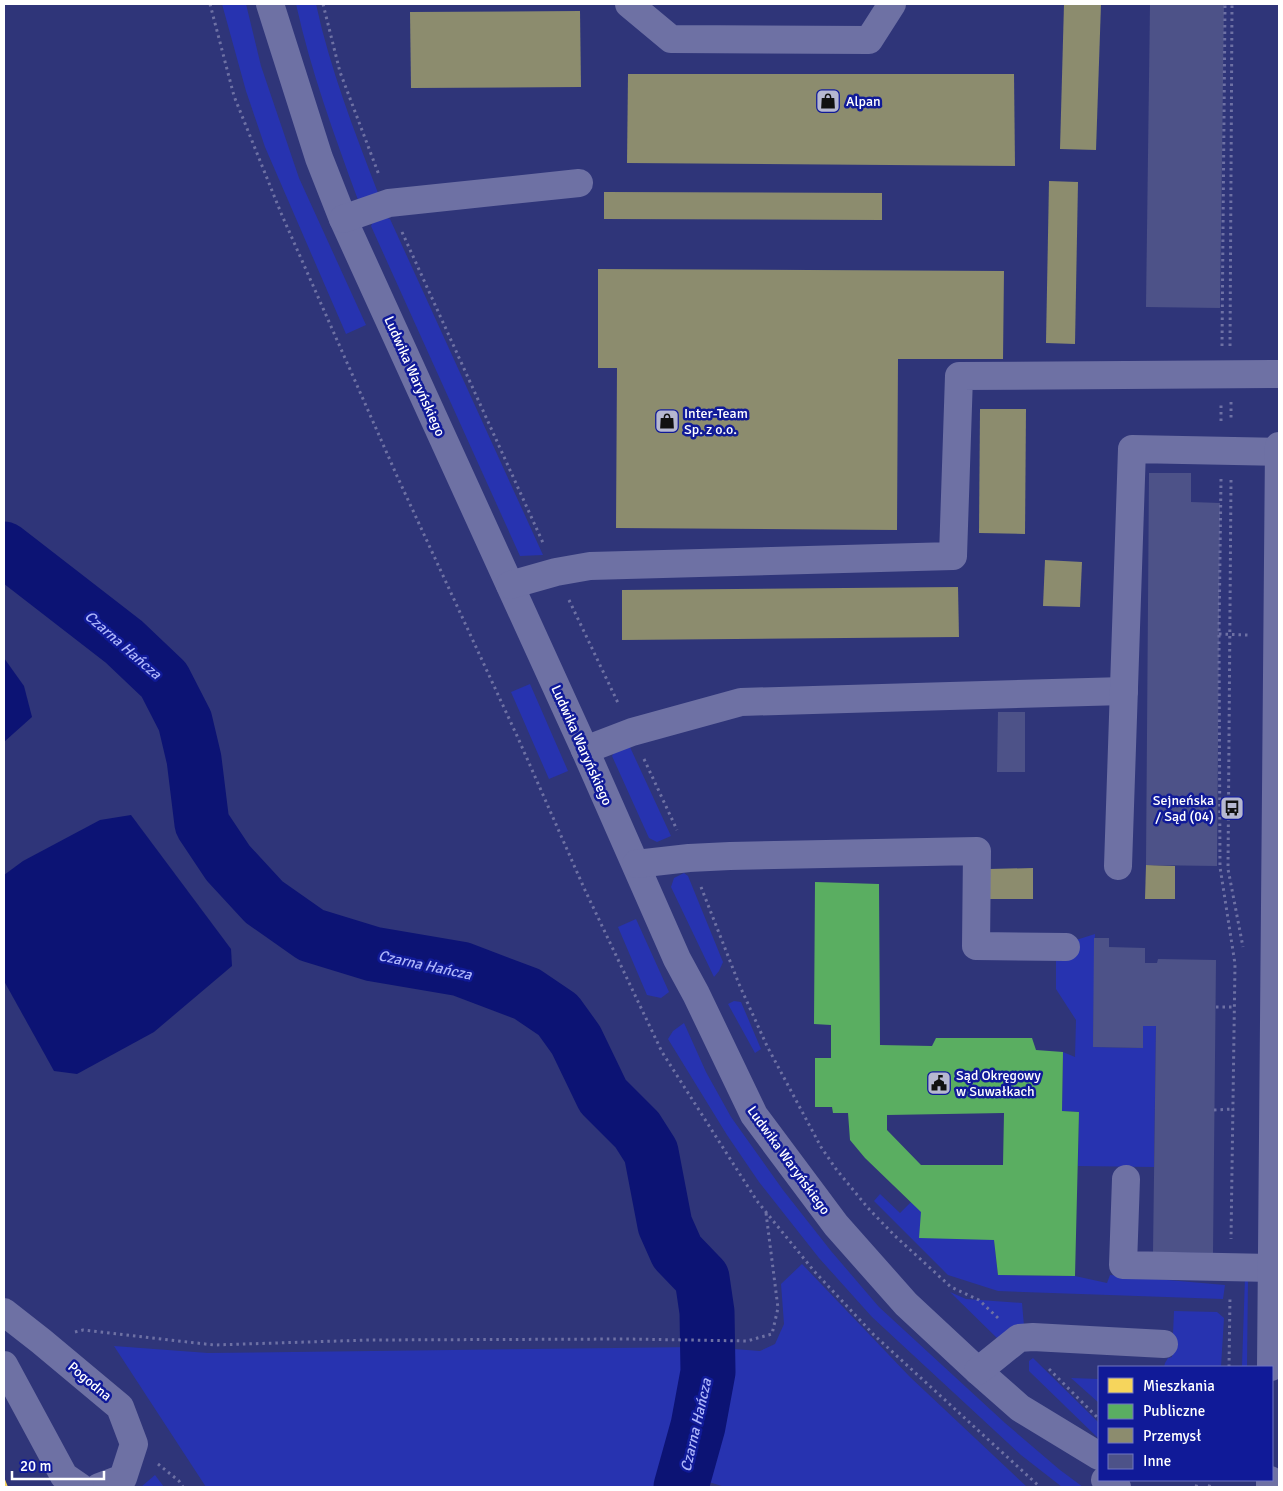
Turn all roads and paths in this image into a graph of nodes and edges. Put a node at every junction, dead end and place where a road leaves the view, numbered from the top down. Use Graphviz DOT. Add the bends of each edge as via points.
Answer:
graph roads {
  1 [pos="210,4"];
  2 [pos="270,4"];
  3 [pos="629,4"];
  4 [pos="892,4"];
  5 [pos="1225,4"];
  6 [pos="1232,4"];
  7 [pos="579,183"];
  8 [pos="343,219"];
  9 [pos="1226,374"];
  10 [pos="1279,374"];
  11 [pos="1279,446"];
  12 [pos="1226,451"];
  13 [pos="1279,452"];
  14 [pos="510,585"];
  15 [pos="1124,691"];
  16 [pos="585,750"];
  17 [pos="636,864"];
  18 [pos="1118,866"];
  19 [pos="1066,947"];
  20 [pos="1245,956"];
  21 [pos="1216,1007"];
  22 [pos="1235,1007"];
  23 [pos="1234,1109"];
  24 [pos="1214,1110"];
  25 [pos="1126,1179"];
  26 [pos="766,1210"];
  27 [pos="1276,1230"];
  28 [pos="1230,1267"];
  29 [pos="1273,1268"];
  30 [pos="4,1312"];
  31 [pos="41,1341"];
  32 [pos="1164,1344"];
  33 [pos="4,1365"];
  34 [pos="1229,1366"];
  35 [pos="1271,1366"];
  36 [pos="978,1371"];
  37 [pos="1020,1408"];
  38 [pos="1098,1455"];
  39 [pos="1098,1475"];
  40 [pos="80,1487"];
  41 [pos="99,1487"];
  42 [pos="1040,1487"];
  1 -- 26 [label="path" via="234,96 281,213 584,888 662,1052 757,1201"];
  2 -- 8 [label="street, Ludwika Waryńskiego" via="319,158"];
  3 -- 4 [label="street" via="671,39 859,40 869,40"];
  5 -- 9 [label="path"];
  6 -- 9 [label="path"];
  7 -- 8 [label="street" via="389,203"];
  8 -- 14 [label="street, Ludwika Waryńskiego"];
  9 -- 10 [label="street"];
  9 -- 12 [label="path"];
  9 -- 12 [label="path"];
  9 -- 14 [label="street" via="959,376 953,556 590,566"];
  11 -- 13 [label="street"];
  12 -- 13 [label="street"];
  12 -- 15 [label="street" via="1132,449"];
  12 -- 20 [label="path" via="1228,869"];
  12 -- 22 [label="path" via="1219,634 1220,867 1235,964"];
  13 -- 27 [label="street"];
  14 -- 16 [label="street, Ludwika Waryńskiego"];
  15 -- 16 [label="street" via="741,702 632,732"];
  15 -- 18 [label="street"];
  16 -- 17 [label="street, Ludwika Waryńskiego"];
  17 -- 19 [label="street" via="730,856 977,851 976,946"];
  17 -- 36 [label="street, Ludwika Waryńskiego" via="677,959 754,1114 836,1225 906,1304"];
  21 -- 22 [label="path"];
  22 -- 23 [label="path"];
  23 -- 24 [label="path"];
  23 -- 28 [label="path"];
  25 -- 28 [label="street" via="1123,1265"];
  26 -- 31 [label="path" via="778,1308 772,1334 747,1341 380,1340 214,1345 83,1330"];
  26 -- 42 [label="path" via="814,1271 874,1335"];
  27 -- 29 [label="street"];
  28 -- 29 [label="street"];
  28 -- 34 [label="path"];
  29 -- 35 [label="street"];
  30 -- 31 [label="street, Pogodna"];
  31 -- 41 [label="street, Pogodna" via="120,1407 134,1444 123,1478"];
  32 -- 36 [label="street" via="1019,1338"];
  33 -- 40 [label="street" via="64,1476"];
  36 -- 37 [label="street, Ludwika Waryńskiego"];
  37 -- 38 [label="street, Ludwika Waryńskiego"];
  37 -- 39 [label="street, Ludwika Waryńskiego" via="1040,1436"];
}
